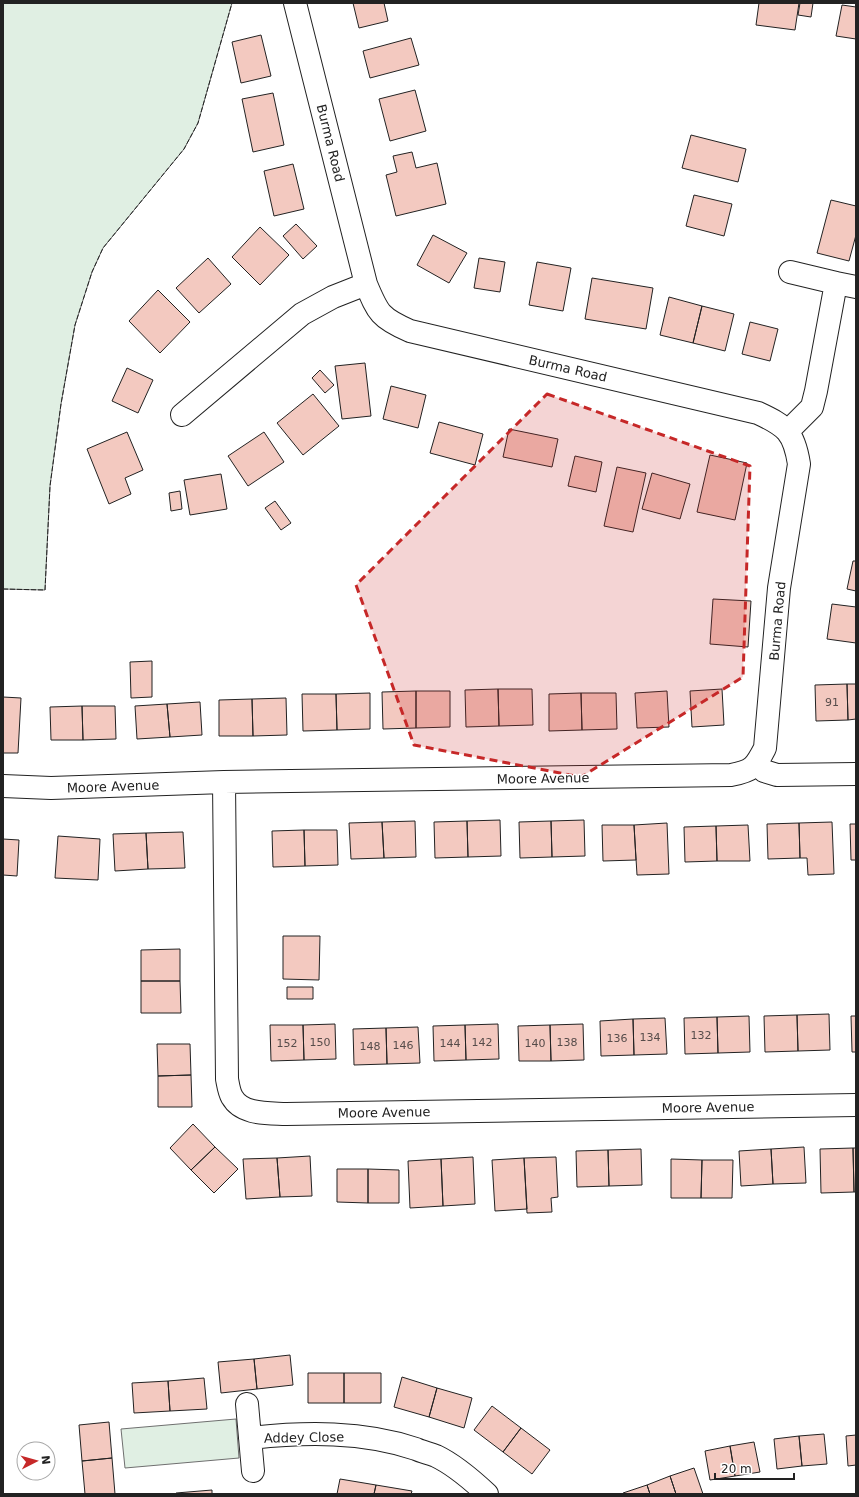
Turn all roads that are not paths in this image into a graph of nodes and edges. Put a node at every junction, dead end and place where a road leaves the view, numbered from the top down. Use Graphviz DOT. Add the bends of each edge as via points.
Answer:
graph roads {
  1 [pos="295,3"];
  2 [pos="790,272"];
  3 [pos="366,284"];
  4 [pos="846,285"];
  5 [pos="182,415"];
  6 [pos="788,431"];
  7 [pos="757,764"];
  8 [pos="856,774"];
  9 [pos="224,782"];
  10 [pos="3,786"];
  11 [pos="856,1104"];
  12 [pos="247,1404"];
  13 [pos="250,1438"];
  14 [pos="253,1471"];
  15 [pos="487,1494"];
  1 -- 3 [label="street, Burma Road"];
  2 -- 4 [label="street"];
  3 -- 5 [label="street" via="333,297 302,314"];
  3 -- 6 [label="street, Burma Road" via="377,310 392,323 410,331 758,413 775,420"];
  4 -- 6 [label="street" via="812,407"];
  6 -- 7 [label="street, Burma Road" via="796,447 799,464 779,588 765,748"];
  7 -- 8 [label="street" via="764,771 777,775"];
  7 -- 9 [label="street, Moore Avenue" via="746,772 731,776"];
  9 -- 10 [label="street, Moore Avenue" via="51,788"];
  9 -- 11 [label="street, Moore Avenue" via="227,1079 232,1097 242,1107 258,1113 286,1114"];
  12 -- 13 [label="street, Addey Close"];
  13 -- 14 [label="street, Addey Close"];
  13 -- 15 [label="street, Addey Close" via="323,1434 363,1437 401,1444 436,1456 468,1477"];
}
